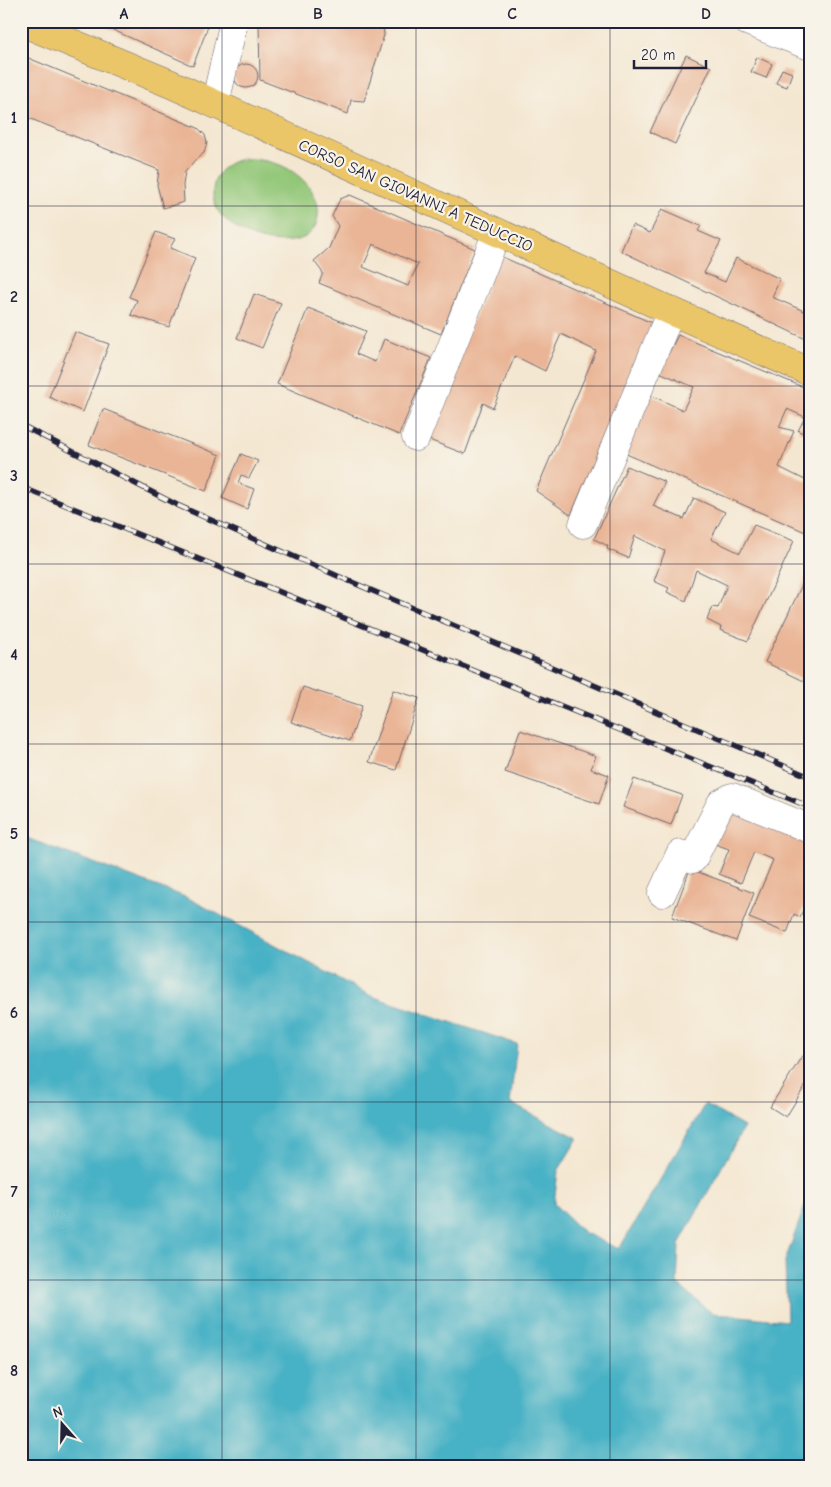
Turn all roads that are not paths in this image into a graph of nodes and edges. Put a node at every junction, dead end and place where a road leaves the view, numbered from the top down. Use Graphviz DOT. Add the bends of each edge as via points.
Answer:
graph roads {
  1 [pos="234,21"];
  2 [pos="747,21"];
  3 [pos="21,22"];
  4 [pos="810,46"];
  5 [pos="215,104"];
  6 [pos="497,232"];
  7 [pos="671,311"];
  8 [pos="810,372"];
  9 [pos="416,436"];
  10 [pos="583,524"];
  11 [pos="810,829"];
  12 [pos="662,893"];
  1 -- 5 [label="street"];
  2 -- 4 [label="street"];
  3 -- 5 [label="main road, CORSO SAN GIOVANNI A TEDUCCIO"];
  5 -- 6 [label="main road, CORSO SAN GIOVANNI A TEDUCCIO"];
  6 -- 7 [label="main road, CORSO SAN GIOVANNI A TEDUCCIO"];
  6 -- 9 [label="street"];
  7 -- 8 [label="main road, CORSO SAN GIOVANNI A TEDUCCIO"];
  7 -- 10 [label="street"];
  11 -- 12 [label="street" via="732,797 721,803 692,859 680,854"];
}
